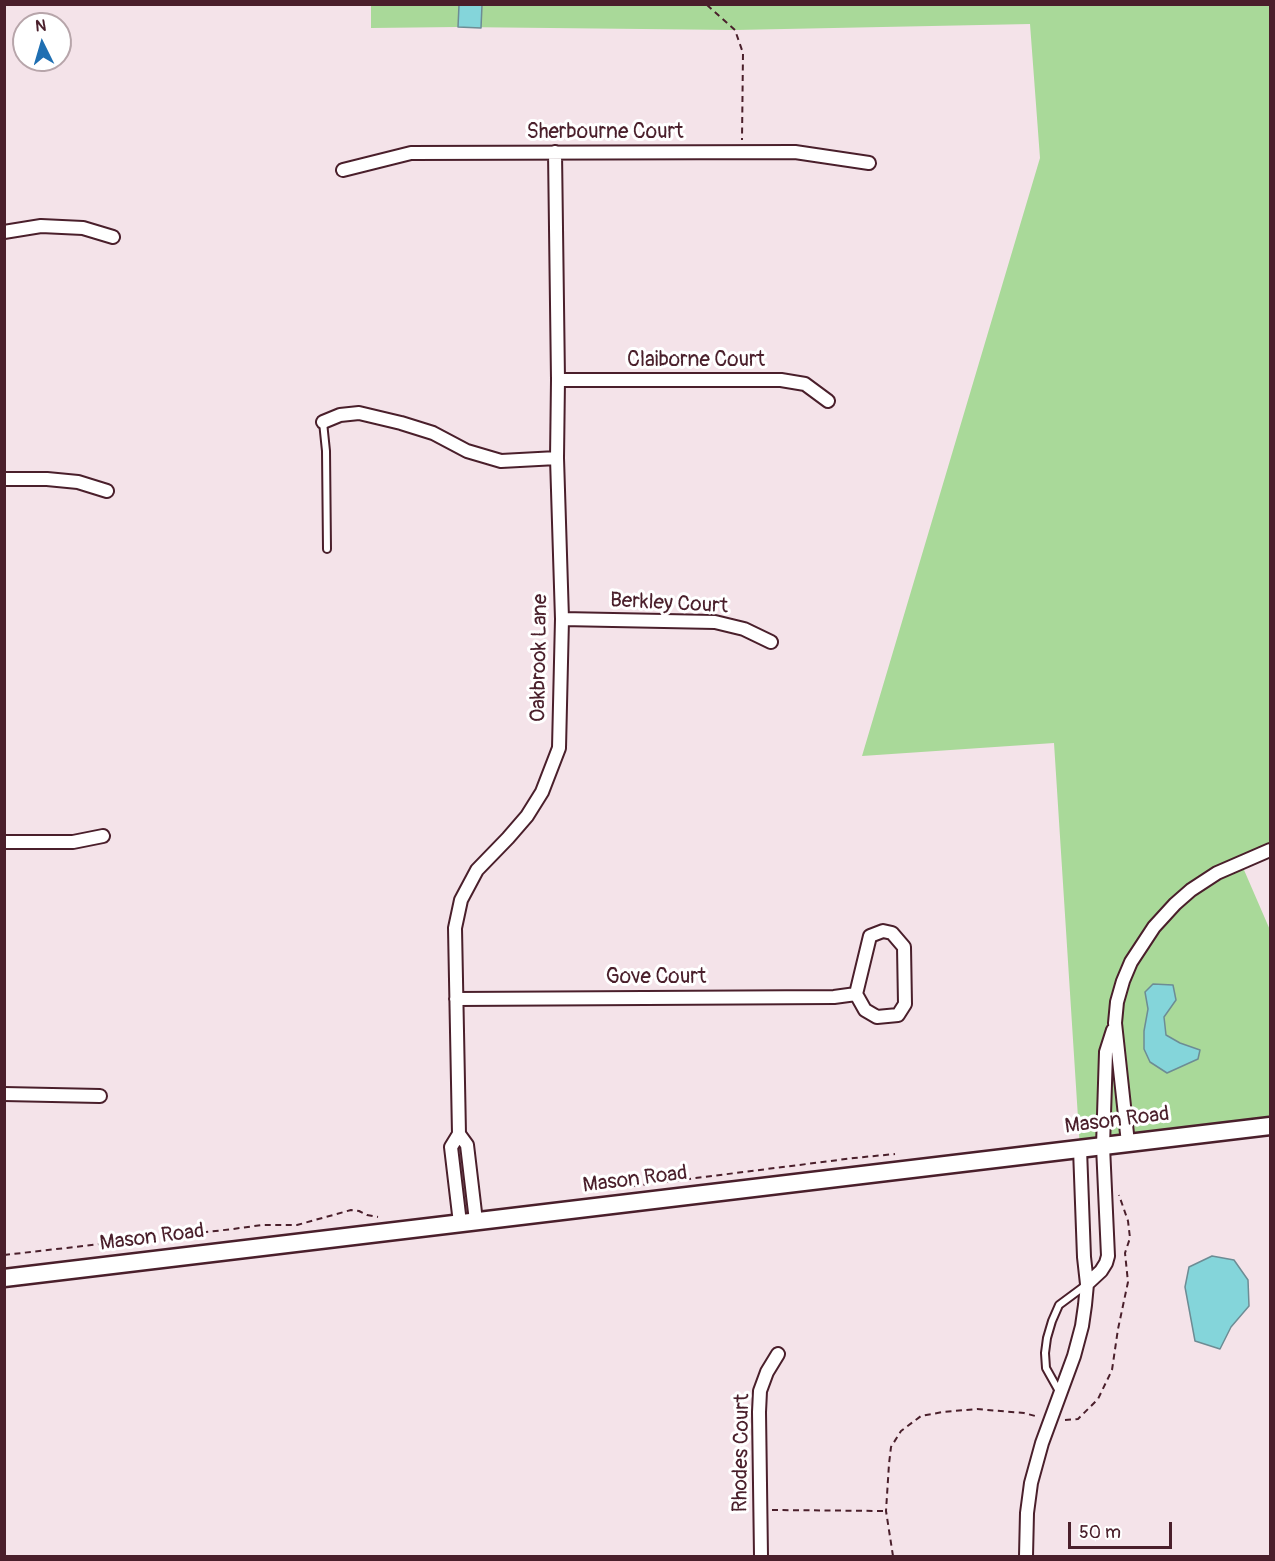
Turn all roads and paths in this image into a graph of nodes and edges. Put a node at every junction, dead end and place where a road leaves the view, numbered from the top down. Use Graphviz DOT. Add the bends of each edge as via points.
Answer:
graph roads {
  1 [pos="707,5"];
  2 [pos="555,152"];
  3 [pos="743,152"];
  4 [pos="869,163"];
  5 [pos="343,170"];
  6 [pos="4,232"];
  7 [pos="113,237"];
  8 [pos="558,380"];
  9 [pos="828,401"];
  10 [pos="323,422"];
  11 [pos="557,458"];
  12 [pos="4,479"];
  13 [pos="107,491"];
  14 [pos="327,549"];
  15 [pos="562,619"];
  16 [pos="771,642"];
  17 [pos="103,836"];
  18 [pos="4,842"];
  19 [pos="1270,850"];
  20 [pos="856,994"];
  21 [pos="456,999"];
  22 [pos="1115,1023"];
  23 [pos="4,1094"];
  24 [pos="100,1096"];
  25 [pos="1270,1126"];
  26 [pos="1128,1143"];
  27 [pos="1103,1146"];
  28 [pos="1080,1149"];
  29 [pos="1117,1189"];
  30 [pos="387,1216"];
  31 [pos="468,1222"];
  32 [pos="4,1255"];
  33 [pos="4,1278"];
  34 [pos="1087,1284"];
  35 [pos="778,1354"];
  36 [pos="1060,1393"];
  37 [pos="1050,1419"];
  38 [pos="760,1510"];
  39 [pos="886,1512"];
  40 [pos="761,1557"];
  41 [pos="893,1557"];
  42 [pos="1026,1557"];
  1 -- 3 [label="path" via="735,30 743,53"];
  2 -- 3 [label="street, Sherbourne Court"];
  2 -- 5 [label="street, Sherbourne Court" via="411,153"];
  2 -- 8 [label="street, Oakbrook Lane"];
  3 -- 4 [label="street, Sherbourne Court" via="795,152"];
  6 -- 7 [label="street" via="62,226"];
  8 -- 9 [label="street, Claiborne Court" via="781,380 805,384"];
  8 -- 11 [label="street, Oakbrook Lane"];
  10 -- 11 [label="street" via="358,413 433,433 501,461"];
  10 -- 14 [label="lane"];
  11 -- 15 [label="street, Oakbrook Lane"];
  12 -- 13 [label="street" via="78,482"];
  15 -- 16 [label="street, Berkley Court" via="715,622 744,629"];
  15 -- 21 [label="street, Oakbrook Lane" via="559,748 532,808 477,870 462,900 455,928"];
  17 -- 18 [label="street" via="73,842"];
  19 -- 22 [label="street" via="1217,873 1191,890 1154,927 1131,962 1117,1002"];
  20 -- 20 [label="street" via="870,936 883,931 892,933 904,947 905,1004 898,1015 877,1017 866,1010"];
  20 -- 21 [label="street, Gove Court"];
  21 -- 31 [label="street, Oakbrook Lane" via="459,1134 467,1145"];
  22 -- 26 [label="street"];
  22 -- 27 [label="street" via="1106,1052"];
  23 -- 24 [label="street"];
  25 -- 26 [label="main road, Mason Road"];
  26 -- 27 [label="main road, Mason Road"];
  27 -- 28 [label="main road, Mason Road"];
  27 -- 34 [label="street" via="1108,1256 1101,1271"];
  28 -- 31 [label="main road, Mason Road"];
  28 -- 34 [label="street"];
  29 -- 37 [label="path" via="1130,1238 1125,1253 1128,1282 1112,1370 1098,1399 1078,1419"];
  30 -- 32 [label="path" via="351,1210 297,1225 262,1225"];
  31 -- 33 [label="main road, Mason Road"];
  34 -- 36 [label="street" via="1082,1326"];
  34 -- 36 [label="lane" via="1059,1305 1047,1338 1046,1368"];
  35 -- 38 [label="street, Rhodes Court" via="760,1391"];
  36 -- 37 [label="street"];
  37 -- 39 [label="path" via="977,1409 921,1416 901,1431 891,1447"];
  37 -- 42 [label="street" via="1031,1483"];
  38 -- 39 [label="path"];
  38 -- 40 [label="street, Rhodes Court"];
  39 -- 41 [label="path"];
}
